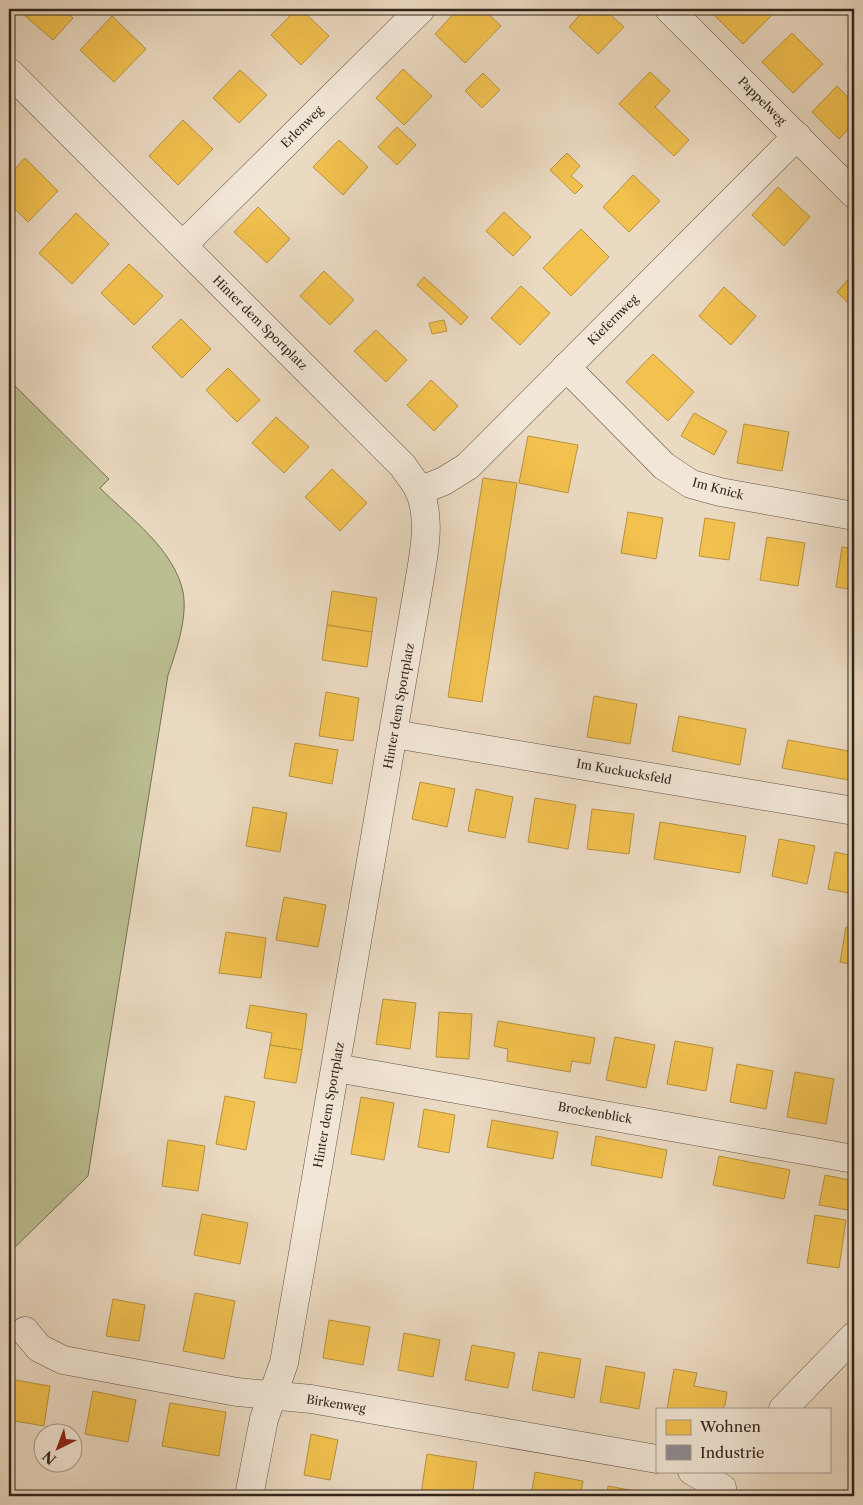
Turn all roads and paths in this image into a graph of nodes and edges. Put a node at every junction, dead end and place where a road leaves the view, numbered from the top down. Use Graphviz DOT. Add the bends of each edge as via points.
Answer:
graph roads {
  1 [pos="421,9"];
  2 [pos="669,9"];
  3 [pos="9,72"];
  4 [pos="797,136"];
  5 [pos="854,194"];
  6 [pos="183,245"];
  7 [pos="566,367"];
  8 [pos="420,490"];
  9 [pos="854,516"];
  10 [pos="394,734"];
  11 [pos="854,812"];
  12 [pos="336,1068"];
  13 [pos="854,1159"];
  14 [pos="25,1331"];
  15 [pos="854,1336"];
  16 [pos="273,1395"];
  17 [pos="784,1408"];
  18 [pos="656,1459"];
  19 [pos="694,1472"];
  20 [pos="724,1485"];
  21 [pos="249,1496"];
  1 -- 6 [label="street, Erlenweg"];
  2 -- 4 [label="street, Pappelweg"];
  3 -- 6 [label="street, Hinter dem Sportplatz"];
  4 -- 5 [label="street, Pappelweg"];
  4 -- 7 [label="street, Kiefernweg"];
  6 -- 8 [label="street, Hinter dem Sportplatz" via="403,466"];
  7 -- 8 [label="street, Kiefernweg" via="468,466 444,481"];
  7 -- 9 [label="street, Im Knick" via="664,466 691,484"];
  8 -- 10 [label="street, Hinter dem Sportplatz" via="426,514 426,538"];
  10 -- 11 [label="street, Im Kuckucksfeld"];
  10 -- 12 [label="street, Hinter dem Sportplatz"];
  12 -- 13 [label="street, Brockenblick"];
  12 -- 16 [label="street, Hinter dem Sportplatz" via="284,1363"];
  14 -- 16 [label="street, Birkenweg" via="39,1348 63,1360 237,1392"];
  15 -- 17 [label="street"];
  16 -- 18 [label="street, Birkenweg"];
  16 -- 21 [label="street, Hinter dem Sportplatz" via="264,1419"];
  19 -- 20 [label="street"];
}
